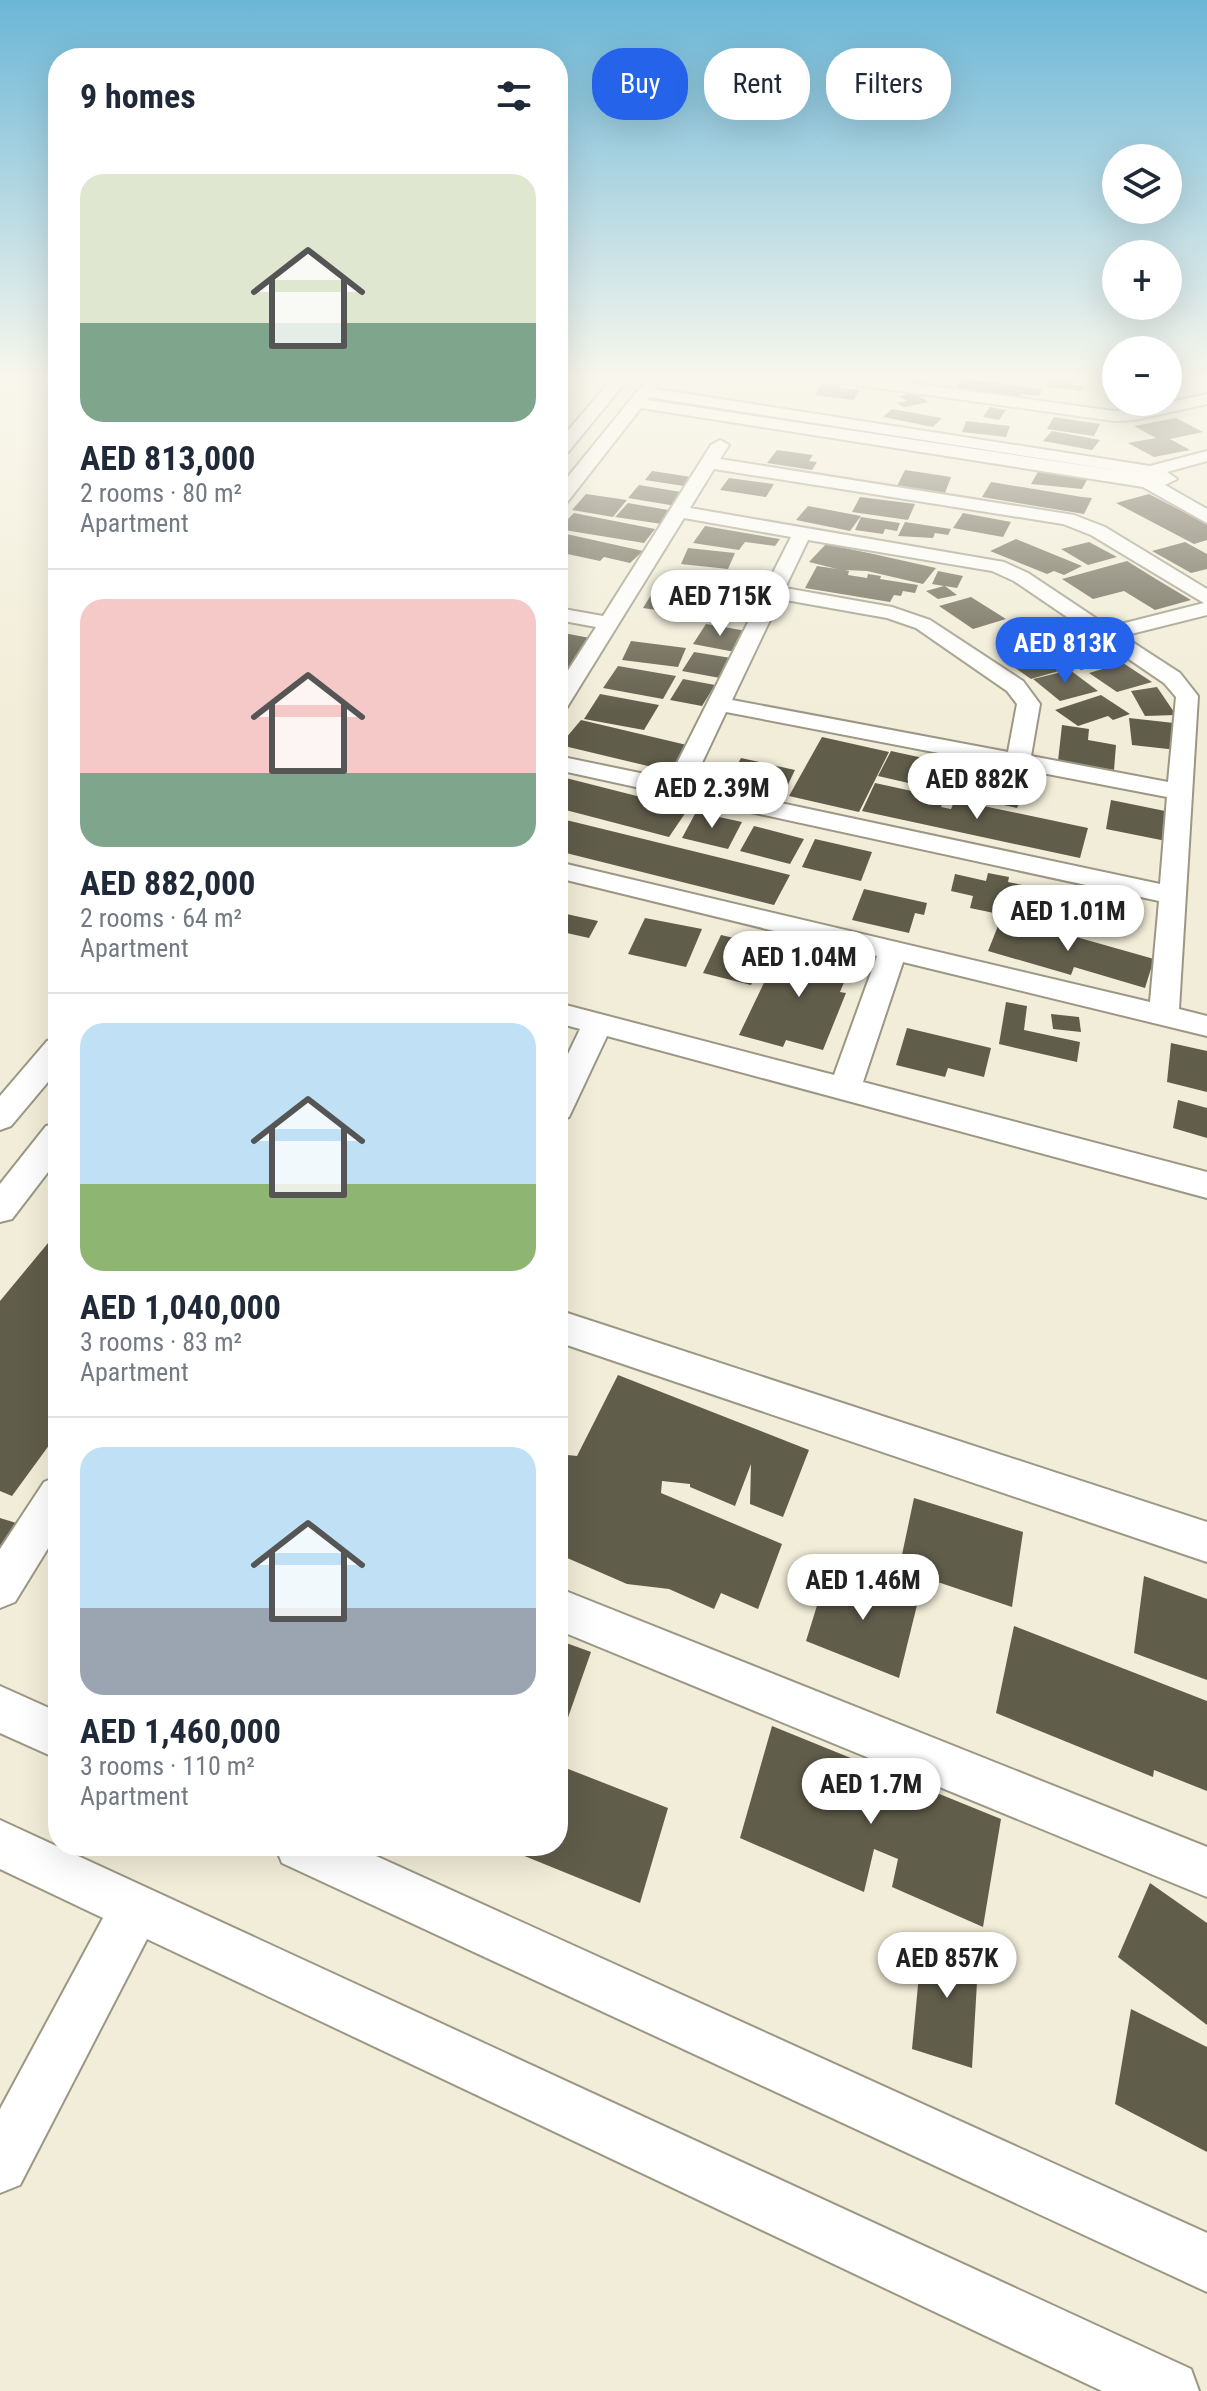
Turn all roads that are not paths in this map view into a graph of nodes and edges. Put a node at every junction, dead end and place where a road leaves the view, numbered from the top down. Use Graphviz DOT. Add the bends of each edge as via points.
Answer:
graph roads {
  1 [pos="693,490"];
  2 [pos="881,490"];
  3 [pos="1165,490"];
  4 [pos="1187,490"];
  5 [pos="1207,501"];
  6 [pos="679,512"];
  7 [pos="1207,517"];
  8 [pos="802,533"];
  9 [pos="774,592"];
  10 [pos="1207,598"];
  11 [pos="1207,609"];
  12 [pos="568,616"];
  13 [pos="609,623"];
  14 [pos="1105,634"];
  15 [pos="568,688"];
  16 [pos="719,704"];
  17 [pos="1018,761"];
  18 [pos="568,765"];
  19 [pos="677,789"];
  20 [pos="1180,792"];
  21 [pos="568,872"];
  22 [pos="1172,895"];
  23 [pos="893,950"];
  24 [pos="1164,1015"];
  25 [pos="568,1016"];
  26 [pos="598,1023"];
  27 [pos="1207,1026"];
  28 [pos="48,1061"];
  29 [pos="568,1088"];
  30 [pos="845,1089"];
  31 [pos="0,1118"];
  32 [pos="48,1148"];
  33 [pos="1207,1185"];
  34 [pos="0,1209"];
  35 [pos="568,1329"];
  36 [pos="48,1511"];
  37 [pos="1207,1542"];
  38 [pos="0,1587"];
  39 [pos="568,1613"];
  40 [pos="0,1709"];
  41 [pos="48,1731"];
  42 [pos="0,1844"];
  43 [pos="321,1856"];
  44 [pos="1207,1872"];
  45 [pos="136,1908"];
  46 [pos="0,2165"];
  47 [pos="1207,2263"];
  48 [pos="1169,2391"];
  1 -- 6 [label="street"];
  2 -- 10 [label="street" via="1067,519 1098,531"];
  3 -- 7 [label="street"];
  4 -- 5 [label="street"];
  6 -- 8 [label="street"];
  6 -- 13 [label="street"];
  8 -- 9 [label="street"];
  8 -- 14 [label="street" via="997,566"];
  9 -- 16 [label="street"];
  9 -- 17 [label="street" via="892,613 923,624 1015,686 1029,704"];
  11 -- 14 [label="street"];
  12 -- 13 [label="street"];
  13 -- 15 [label="street"];
  14 -- 20 [label="street" via="1172,678 1187,696"];
  16 -- 17 [label="street"];
  16 -- 19 [label="street"];
  17 -- 20 [label="street"];
  18 -- 19 [label="street"];
  19 -- 22 [label="street"];
  20 -- 22 [label="street"];
  21 -- 23 [label="street"];
  22 -- 24 [label="street"];
  23 -- 24 [label="street"];
  23 -- 30 [label="street"];
  24 -- 27 [label="street"];
  25 -- 26 [label="street"];
  26 -- 29 [label="street"];
  26 -- 30 [label="street"];
  28 -- 31 [label="street"];
  30 -- 33 [label="street"];
  32 -- 34 [label="street"];
  35 -- 37 [label="street"];
  36 -- 38 [label="street"];
  39 -- 44 [label="street"];
  40 -- 41 [label="street"];
  42 -- 45 [label="street"];
  43 -- 47 [label="street"];
  45 -- 46 [label="street"];
  45 -- 48 [label="street"];
}
